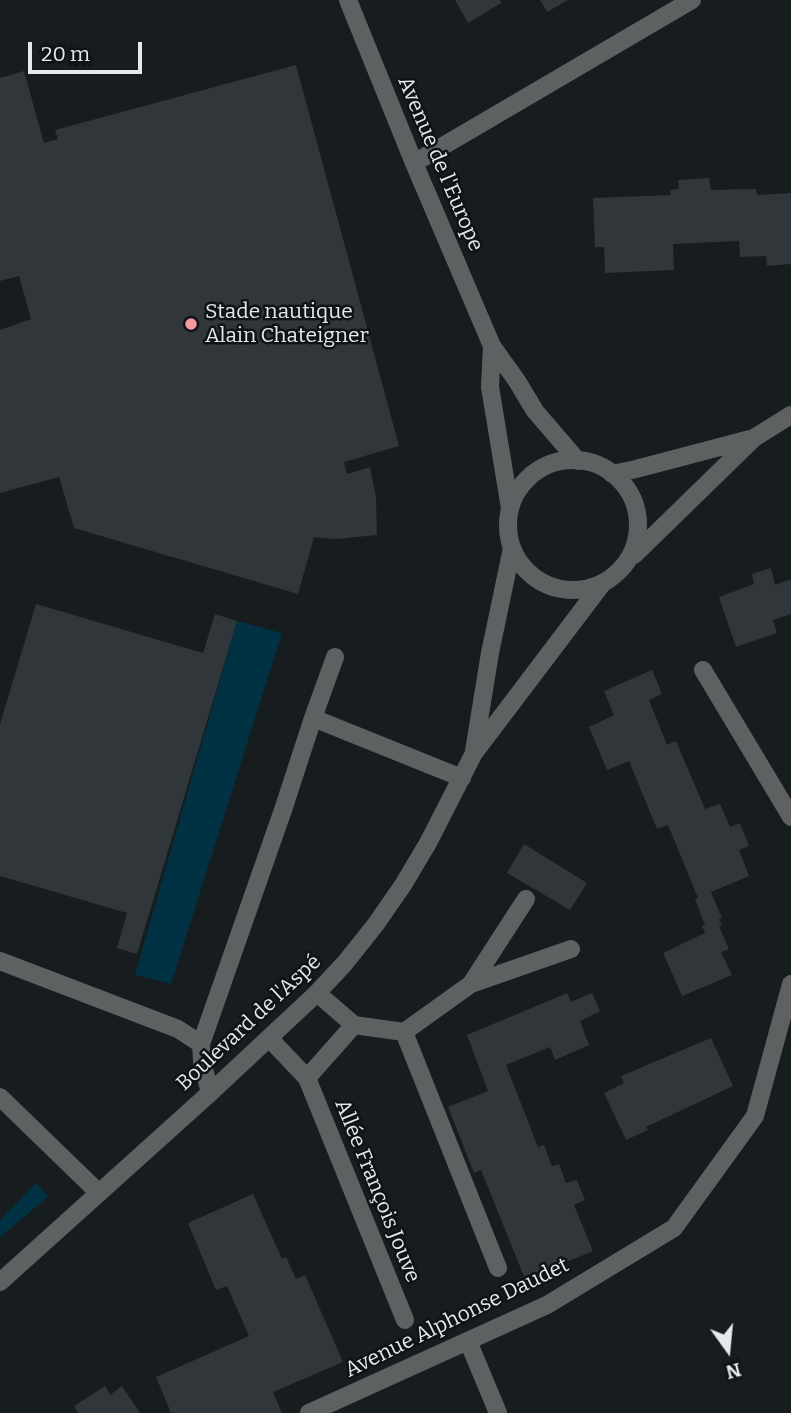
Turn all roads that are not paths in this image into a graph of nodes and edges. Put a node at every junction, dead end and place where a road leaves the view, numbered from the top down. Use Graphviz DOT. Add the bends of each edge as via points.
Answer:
graph roads {
  1 [pos="348,0"];
  2 [pos="692,0"];
  3 [pos="414,163"];
  4 [pos="492,345"];
  5 [pos="791,415"];
  6 [pos="754,438"];
  7 [pos="578,461"];
  8 [pos="612,474"];
  9 [pos="510,509"];
  10 [pos="512,548"];
  11 [pos="629,560"];
  12 [pos="602,584"];
  13 [pos="335,657"];
  14 [pos="703,670"];
  15 [pos="313,718"];
  16 [pos="474,753"];
  17 [pos="462,778"];
  18 [pos="791,817"];
  19 [pos="526,899"];
  20 [pos="571,949"];
  21 [pos="0,961"];
  22 [pos="471,984"];
  23 [pos="791,984"];
  24 [pos="317,993"];
  25 [pos="355,1025"];
  26 [pos="404,1032"];
  27 [pos="270,1038"];
  28 [pos="201,1044"];
  29 [pos="307,1078"];
  30 [pos="211,1093"];
  31 [pos="0,1097"];
  32 [pos="99,1193"];
  33 [pos="498,1268"];
  34 [pos="0,1282"];
  35 [pos="405,1320"];
  36 [pos="468,1341"];
  37 [pos="309,1413"];
  38 [pos="498,1413"];
  1 -- 3 [label="street, Avenue de l'Europe"];
  2 -- 3 [label="street"];
  3 -- 4 [label="street, Avenue de l'Europe"];
  4 -- 7 [label="street, Avenue de l'Europe" via="536,411"];
  4 -- 9 [label="street, Avenue de l'Europe" via="490,387"];
  5 -- 6 [label="street"];
  6 -- 8 [label="street"];
  6 -- 11 [label="street"];
  7 -- 8 [label="street" via="596,464"];
  7 -- 9 [label="street" via="543,468 517,492"];
  8 -- 11 [label="street" via="635,504 636,542"];
  9 -- 10 [label="street"];
  10 -- 12 [label="street" via="520,564 549,586 567,590"];
  10 -- 16 [label="street, Boulevard de l'Aspé"];
  11 -- 12 [label="street"];
  12 -- 16 [label="street, Boulevard de l'Aspé"];
  13 -- 15 [label="street"];
  14 -- 18 [label="street"];
  15 -- 17 [label="street"];
  15 -- 28 [label="street"];
  16 -- 17 [label="street, Boulevard de l'Aspé"];
  17 -- 24 [label="street, Boulevard de l'Aspé" via="403,885"];
  19 -- 22 [label="street"];
  20 -- 22 [label="street"];
  21 -- 28 [label="street" via="178,1029"];
  22 -- 26 [label="street"];
  23 -- 36 [label="street, Avenue Alphonse Daudet" via="755,1116 674,1228 547,1305"];
  24 -- 25 [label="street"];
  24 -- 27 [label="street, Boulevard de l'Aspé"];
  25 -- 26 [label="street"];
  25 -- 29 [label="street"];
  26 -- 33 [label="street"];
  27 -- 29 [label="street, Allée François Jouve"];
  27 -- 30 [label="street, Boulevard de l'Aspé"];
  28 -- 30 [label="street"];
  29 -- 35 [label="street, Allée François Jouve"];
  30 -- 32 [label="street, Boulevard de l'Aspé"];
  31 -- 32 [label="street"];
  32 -- 34 [label="street, Boulevard de l'Aspé"];
  36 -- 37 [label="street, Avenue Alphonse Daudet"];
  36 -- 38 [label="street"];
}
